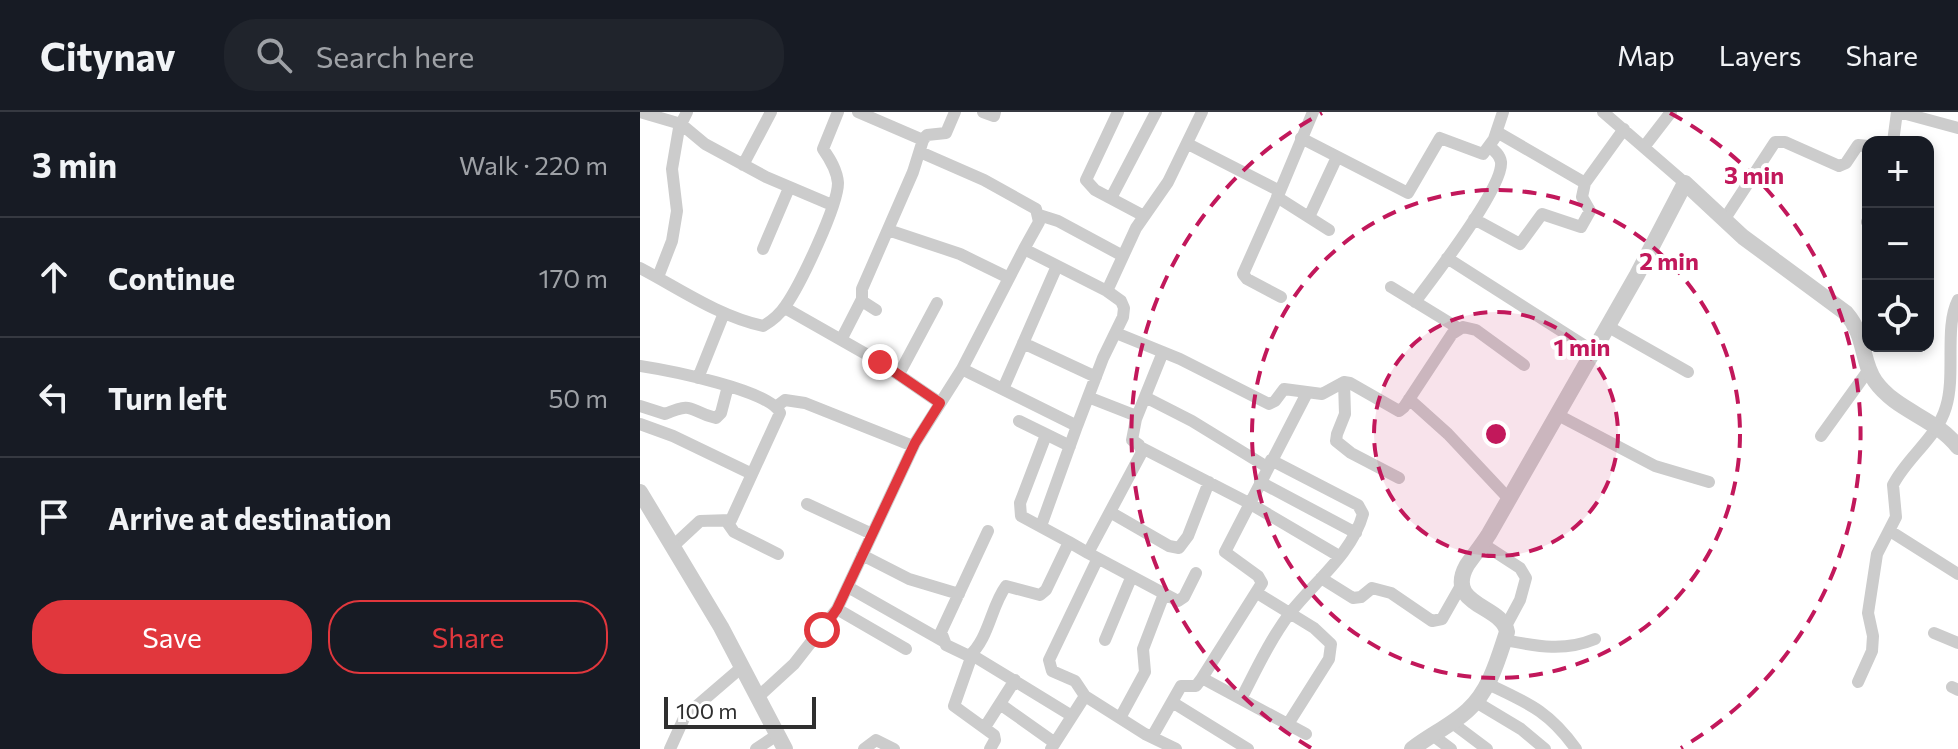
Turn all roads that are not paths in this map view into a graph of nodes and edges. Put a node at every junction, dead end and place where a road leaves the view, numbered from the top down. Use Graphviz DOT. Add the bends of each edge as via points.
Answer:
graph roads {
  1 [pos="640,112"];
  2 [pos="771,112"];
  3 [pos="838,112"];
  4 [pos="858,112"];
  5 [pos="955,112"];
  6 [pos="983,112"];
  7 [pos="995,112"];
  8 [pos="1118,112"];
  9 [pos="1156,112"];
  10 [pos="1202,112"];
  11 [pos="1313,112"];
  12 [pos="1503,112"];
  13 [pos="1603,112"];
  14 [pos="1671,112"];
  15 [pos="1898,112"];
  16 [pos="880,116"];
  17 [pos="684,118"];
  18 [pos="1958,128"];
  19 [pos="1624,129"];
  20 [pos="1497,132"];
  21 [pos="1894,136"];
  22 [pos="1301,138"];
  23 [pos="1188,144"];
  24 [pos="1862,145"];
  25 [pos="922,146"];
  26 [pos="1490,147"];
  27 [pos="1644,147"];
  28 [pos="1337,157"];
  29 [pos="743,165"];
  30 [pos="1685,183"];
  31 [pos="789,188"];
  32 [pos="1584,188"];
  33 [pos="1278,194"];
  34 [pos="1111,198"];
  35 [pos="832,205"];
  36 [pos="1575,205"];
  37 [pos="1039,215"];
  38 [pos="1144,216"];
  39 [pos="1309,217"];
  40 [pos="1474,219"];
  41 [pos="1724,220"];
  42 [pos="888,230"];
  43 [pos="1329,230"];
  44 [pos="763,249"];
  45 [pos="1024,249"];
  46 [pos="1123,256"];
  47 [pos="1447,258"];
  48 [pos="1057,266"];
  49 [pos="640,268"];
  50 [pos="658,277"];
  51 [pos="1009,278"];
  52 [pos="1391,287"];
  53 [pos="1107,291"];
  54 [pos="1281,297"];
  55 [pos="862,299"];
  56 [pos="1958,300"];
  57 [pos="1415,302"];
  58 [pos="937,303"];
  59 [pos="785,308"];
  60 [pos="876,310"];
  61 [pos="724,313"];
  62 [pos="1607,326"];
  63 [pos="1458,328"];
  64 [pos="1116,333"];
  65 [pos="841,340"];
  66 [pos="1955,341"];
  67 [pos="1023,343"];
  68 [pos="1593,351"];
  69 [pos="1163,352"];
  70 [pos="1524,365"];
  71 [pos="640,366"];
  72 [pos="1870,368"];
  73 [pos="962,369"];
  74 [pos="1688,372"];
  75 [pos="899,374"];
  76 [pos="1096,377"];
  77 [pos="698,378"];
  78 [pos="1344,382"];
  79 [pos="728,386"];
  80 [pos="1003,389"];
  81 [pos="1307,393"];
  82 [pos="1088,397"];
  83 [pos="1145,397"];
  84 [pos="1409,399"];
  85 [pos="940,403"];
  86 [pos="640,406"];
  87 [pos="777,406"];
  88 [pos="1556,414"];
  89 [pos="1136,419"];
  90 [pos="1019,421"];
  91 [pos="640,424"];
  92 [pos="1077,426"];
  93 [pos="1937,426"];
  94 [pos="1046,435"];
  95 [pos="1821,436"];
  96 [pos="913,446"];
  97 [pos="1070,446"];
  98 [pos="1958,447"];
  99 [pos="1142,448"];
  100 [pos="1269,464"];
  101 [pos="752,474"];
  102 [pos="1399,478"];
  103 [pos="1209,482"];
  104 [pos="1260,482"];
  105 [pos="1709,482"];
  106 [pos="640,492"];
  107 [pos="1509,499"];
  108 [pos="1249,503"];
  109 [pos="807,504"];
  110 [pos="1110,512"];
  111 [pos="727,522"];
  112 [pos="1041,526"];
  113 [pos="988,531"];
  114 [pos="1890,531"];
  115 [pos="1356,533"];
  116 [pos="872,534"];
  117 [pos="1069,542"];
  118 [pos="1483,544"];
  119 [pos="672,547"];
  120 [pos="778,554"];
  121 [pos="862,555"];
  122 [pos="1093,556"];
  123 [pos="1339,556"];
  124 [pos="1196,573"];
  125 [pos="1958,574"];
  126 [pos="1131,578"];
  127 [pos="1321,578"];
  128 [pos="1463,582"];
  129 [pos="848,587"];
  130 [pos="1257,593"];
  131 [pos="959,594"];
  132 [pos="1164,594"];
  133 [pos="837,609"];
  134 [pos="1291,612"];
  135 [pos="1505,633"];
  136 [pos="1934,633"];
  137 [pos="1595,639"];
  138 [pos="1105,640"];
  139 [pos="943,641"];
  140 [pos="1958,643"];
  141 [pos="906,649"];
  142 [pos="972,655"];
  143 [pos="742,667"];
  144 [pos="1202,678"];
  145 [pos="1015,680"];
  146 [pos="1858,682"];
  147 [pos="1488,684"];
  148 [pos="1085,696"];
  149 [pos="758,697"];
  150 [pos="1241,699"];
  151 [pos="1172,702"];
  152 [pos="1476,702"];
  153 [pos="1000,704"];
  154 [pos="1072,716"];
  155 [pos="1120,718"];
  156 [pos="1451,722"];
  157 [pos="1288,724"];
  158 [pos="985,727"];
  159 [pos="1306,734"];
  160 [pos="1431,734"];
  161 [pos="1152,737"];
  162 [pos="781,742"];
  163 [pos="1053,746"];
  164 [pos="1171,748"];
  165 [pos="670,749"];
  166 [pos="756,749"];
  167 [pos="864,749"];
  168 [pos="894,749"];
  169 [pos="990,749"];
  170 [pos="1248,749"];
  171 [pos="1413,749"];
  172 [pos="1451,749"];
  173 [pos="1487,749"];
  174 [pos="1545,749"];
  175 [pos="1576,749"];
  1 -- 17 [label="street"];
  2 -- 29 [label="street"];
  3 -- 35 [label="street" via="823,149 838,183"];
  4 -- 16 [label="street"];
  5 -- 25 [label="street" via="946,133 927,135"];
  6 -- 7 [label="street"];
  8 -- 34 [label="street" via="1086,180"];
  9 -- 34 [label="street"];
  10 -- 23 [label="street"];
  11 -- 22 [label="street"];
  12 -- 20 [label="street"];
  13 -- 19 [label="street"];
  14 -- 27 [label="street"];
  15 -- 18 [label="street"];
  15 -- 21 [label="street"];
  16 -- 25 [label="street"];
  17 -- 29 [label="street" via="705,144"];
  17 -- 50 [label="street" via="672,169 675,226"];
  19 -- 27 [label="street"];
  19 -- 32 [label="street"];
  20 -- 26 [label="street"];
  20 -- 32 [label="street"];
  22 -- 28 [label="street"];
  22 -- 33 [label="street"];
  23 -- 33 [label="street"];
  23 -- 38 [label="street"];
  24 -- 41 [label="street" via="1839,166 1775,142"];
  25 -- 37 [label="street" via="1029,203"];
  25 -- 42 [label="street"];
  26 -- 28 [label="street" via="1480,155 1440,138 1408,193"];
  26 -- 40 [label="street" via="1500,158 1500,170"];
  27 -- 30 [label="street"];
  28 -- 39 [label="street"];
  29 -- 31 [label="street"];
  30 -- 41 [label="street"];
  30 -- 62 [label="street"];
  31 -- 35 [label="street"];
  31 -- 44 [label="street"];
  32 -- 36 [label="street"];
  32 -- 40 [label="street" via="1590,211 1581,227 1542,214 1520,244"];
  33 -- 39 [label="street"];
  33 -- 54 [label="street" via="1243,274"];
  34 -- 38 [label="street"];
  35 -- 59 [label="street"];
  37 -- 45 [label="street"];
  37 -- 46 [label="street"];
  38 -- 46 [label="street"];
  39 -- 43 [label="street"];
  40 -- 47 [label="street"];
  41 -- 72 [label="street" via="1846,313 1856,324"];
  42 -- 51 [label="street" via="960,254"];
  42 -- 55 [label="street"];
  45 -- 48 [label="street"];
  45 -- 51 [label="street"];
  46 -- 53 [label="street"];
  47 -- 57 [label="street"];
  47 -- 68 [label="street"];
  48 -- 53 [label="street"];
  48 -- 67 [label="street"];
  49 -- 50 [label="street"];
  50 -- 61 [label="street"];
  51 -- 73 [label="street"];
  52 -- 57 [label="street"];
  53 -- 64 [label="street" via="1124,308"];
  55 -- 60 [label="street"];
  55 -- 65 [label="street"];
  56 -- 66 [label="street" via="1953,312"];
  57 -- 63 [label="street"];
  58 -- 75 [label="street"];
  59 -- 61 [label="street" via="763,326"];
  59 -- 65 [label="street"];
  61 -- 77 [label="street"];
  62 -- 68 [label="street"];
  62 -- 74 [label="street"];
  63 -- 70 [label="street" via="1476,330"];
  63 -- 84 [label="street"];
  64 -- 69 [label="street"];
  64 -- 76 [label="street"];
  65 -- 75 [label="street"];
  66 -- 93 [label="street" via="1950,394"];
  67 -- 76 [label="street"];
  67 -- 80 [label="street"];
  68 -- 88 [label="street"];
  69 -- 81 [label="street" via="1265,403 1275,401 1284,389"];
  69 -- 83 [label="street"];
  71 -- 77 [label="street"];
  72 -- 93 [label="street" via="1884,392"];
  72 -- 95 [label="street"];
  73 -- 80 [label="street"];
  73 -- 85 [label="street"];
  75 -- 85 [label="street"];
  76 -- 82 [label="street"];
  77 -- 79 [label="street"];
  78 -- 81 [label="street" via="1329,393"];
  78 -- 84 [label="street" via="1399,411"];
  78 -- 102 [label="street" via="1345,414 1336,441"];
  79 -- 86 [label="street" via="716,418 685,407 665,414"];
  79 -- 87 [label="street"];
  80 -- 92 [label="street"];
  81 -- 100 [label="street"];
  82 -- 89 [label="street"];
  82 -- 92 [label="street"];
  83 -- 89 [label="street"];
  83 -- 100 [label="street"];
  84 -- 107 [label="street"];
  85 -- 96 [label="street"];
  87 -- 96 [label="street" via="785,400 805,403"];
  87 -- 101 [label="street" via="779,417"];
  88 -- 105 [label="street" via="1655,466"];
  88 -- 107 [label="street"];
  89 -- 99 [label="street" via="1132,440"];
  90 -- 94 [label="street"];
  91 -- 101 [label="street"];
  92 -- 97 [label="street"];
  93 -- 98 [label="street"];
  93 -- 114 [label="street" via="1895,480 1896,517"];
  94 -- 97 [label="street"];
  94 -- 112 [label="street" via="1020,503 1021,516"];
  96 -- 116 [label="street"];
  97 -- 112 [label="street"];
  99 -- 103 [label="street"];
  99 -- 110 [label="street"];
  100 -- 104 [label="street"];
  100 -- 115 [label="street" via="1358,505 1363,514"];
  101 -- 111 [label="street"];
  103 -- 108 [label="street"];
  103 -- 110 [label="street" via="1179,548"];
  104 -- 108 [label="street"];
  104 -- 115 [label="street"];
  106 -- 119 [label="street"];
  107 -- 118 [label="street"];
  108 -- 123 [label="street"];
  108 -- 130 [label="street" via="1225,552 1262,580"];
  109 -- 116 [label="street"];
  110 -- 122 [label="street"];
  111 -- 119 [label="street" via="700,521"];
  111 -- 120 [label="street" via="734,532"];
  112 -- 117 [label="street"];
  113 -- 131 [label="street"];
  114 -- 125 [label="street"];
  114 -- 146 [label="street" via="1877,554 1868,613 1873,644"];
  115 -- 123 [label="street"];
  116 -- 121 [label="street"];
  117 -- 122 [label="street"];
  117 -- 142 [label="street" via="1043,593 1011,585 1003,589"];
  118 -- 128 [label="street"];
  118 -- 135 [label="street" via="1520,568 1526,578"];
  119 -- 143 [label="street"];
  121 -- 129 [label="street"];
  121 -- 131 [label="street" via="909,579"];
  122 -- 126 [label="street"];
  122 -- 148 [label="street" via="1049,660 1052,671 1075,681"];
  123 -- 127 [label="street"];
  124 -- 132 [label="street" via="1181,600"];
  126 -- 132 [label="street"];
  126 -- 138 [label="street"];
  127 -- 128 [label="street" via="1353,598 1372,588 1384,589 1432,621 1442,619"];
  127 -- 134 [label="street"];
  128 -- 135 [label="street" via="1470,600 1501,619"];
  129 -- 133 [label="street"];
  129 -- 139 [label="street"];
  130 -- 134 [label="street"];
  130 -- 144 [label="street"];
  131 -- 139 [label="street" via="942,629"];
  132 -- 155 [label="street" via="1143,649 1145,672"];
  133 -- 141 [label="street"];
  133 -- 149 [label="street" via="794,664"];
  134 -- 150 [label="street"];
  134 -- 157 [label="street" via="1332,648"];
  135 -- 137 [label="street" via="1557,648"];
  135 -- 147 [label="street"];
  136 -- 140 [label="street"];
  139 -- 142 [label="street"];
  142 -- 145 [label="street"];
  142 -- 158 [label="street" via="954,706"];
  143 -- 149 [label="street"];
  143 -- 165 [label="street" via="685,716"];
  144 -- 150 [label="street"];
  144 -- 151 [label="street" via="1196,686 1181,686"];
  145 -- 153 [label="street"];
  145 -- 154 [label="street"];
  147 -- 152 [label="street"];
  147 -- 175 [label="street" via="1542,711"];
  148 -- 154 [label="street"];
  148 -- 155 [label="street"];
  149 -- 162 [label="street"];
  150 -- 157 [label="street"];
  151 -- 161 [label="street"];
  151 -- 170 [label="street"];
  152 -- 156 [label="street"];
  152 -- 174 [label="street"];
  153 -- 158 [label="street"];
  153 -- 163 [label="street"];
  154 -- 163 [label="street"];
  155 -- 161 [label="street"];
  156 -- 160 [label="street"];
  156 -- 173 [label="street"];
  157 -- 159 [label="street"];
  158 -- 169 [label="street" via="995,737"];
  160 -- 171 [label="street"];
  160 -- 172 [label="street"];
  161 -- 164 [label="street"];
  162 -- 166 [label="street"];
  167 -- 168 [label="street" via="876,740"];
}
